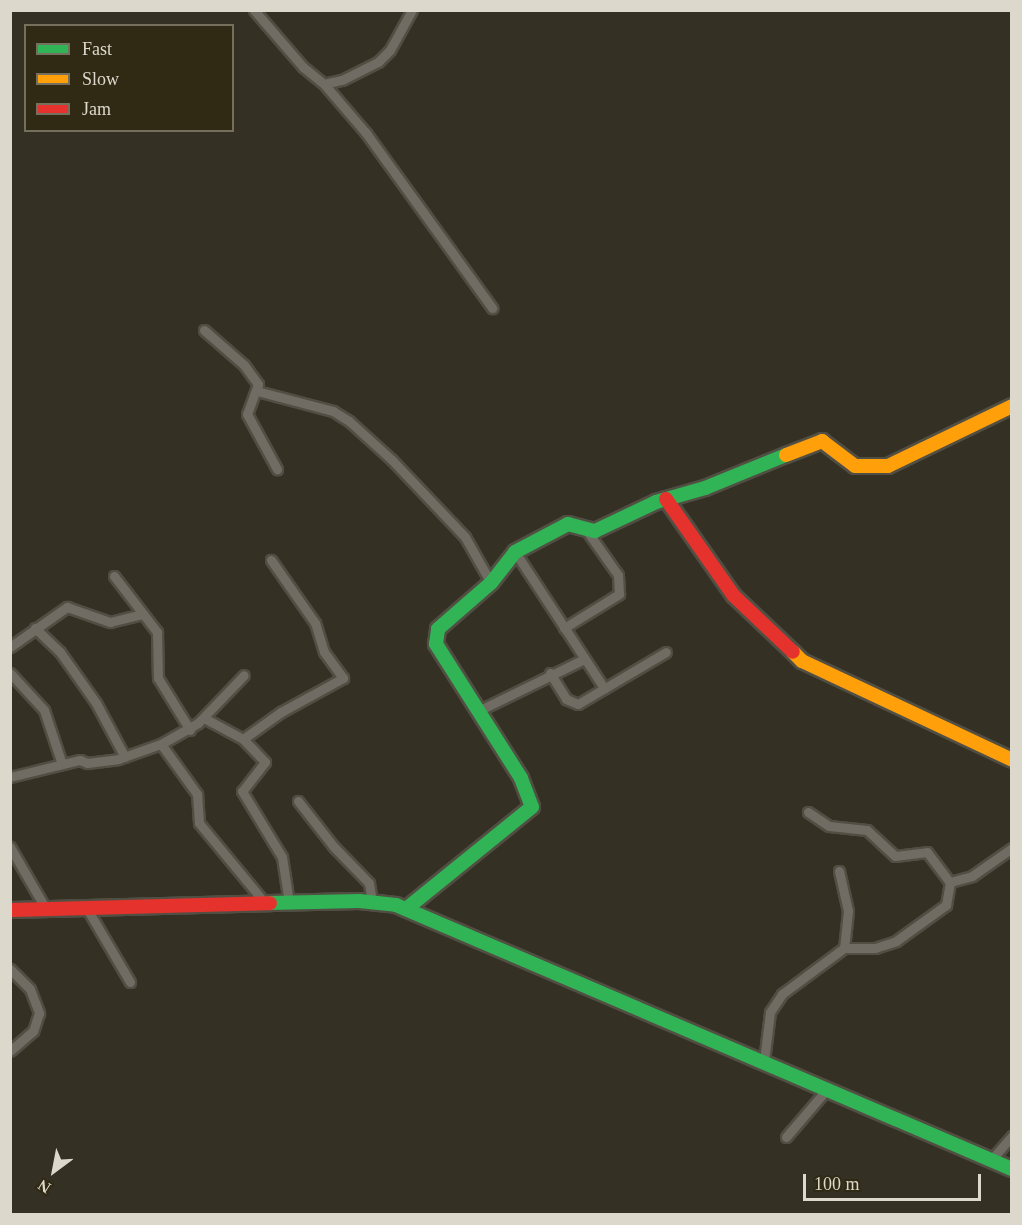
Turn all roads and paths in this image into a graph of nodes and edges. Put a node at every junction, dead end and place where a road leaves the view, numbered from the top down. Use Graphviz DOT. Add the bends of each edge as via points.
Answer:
graph roads {
  1 [pos="255,10"];
  2 [pos="412,10"];
  3 [pos="324,84"];
  4 [pos="492,308"];
  5 [pos="204,330"];
  6 [pos="257,391"];
  7 [pos="1011,406"];
  8 [pos="277,469"];
  9 [pos="666,499"];
  10 [pos="587,531"];
  11 [pos="515,552"];
  12 [pos="271,560"];
  13 [pos="114,576"];
  14 [pos="491,583"];
  15 [pos="143,614"];
  16 [pos="34,628"];
  17 [pos="564,628"];
  18 [pos="10,647"];
  19 [pos="666,652"];
  20 [pos="584,659"];
  21 [pos="10,673"];
  22 [pos="550,673"];
  23 [pos="244,675"];
  24 [pos="604,688"];
  25 [pos="478,711"];
  26 [pos="204,718"];
  27 [pos="189,730"];
  28 [pos="243,739"];
  29 [pos="161,744"];
  30 [pos="125,757"];
  31 [pos="1011,760"];
  32 [pos="62,764"];
  33 [pos="10,777"];
  34 [pos="298,801"];
  35 [pos="808,812"];
  36 [pos="10,847"];
  37 [pos="1011,848"];
  38 [pos="838,871"];
  39 [pos="950,882"];
  40 [pos="372,902"];
  41 [pos="265,903"];
  42 [pos="289,903"];
  43 [pos="86,908"];
  44 [pos="46,909"];
  45 [pos="406,909"];
  46 [pos="10,910"];
  47 [pos="844,948"];
  48 [pos="10,969"];
  49 [pos="130,982"];
  50 [pos="10,1051"];
  51 [pos="764,1061"];
  52 [pos="828,1088"];
  53 [pos="1011,1136"];
  54 [pos="786,1137"];
  55 [pos="991,1160"];
  56 [pos="1011,1169"];
  1 -- 3 [label="street" via="303,68"];
  2 -- 3 [label="street" via="378,62"];
  3 -- 4 [label="street" via="366,133"];
  5 -- 6 [label="street" via="254,377"];
  6 -- 8 [label="street" via="247,414"];
  6 -- 14 [label="street" via="333,411 349,421 465,537"];
  7 -- 9 [label="street" via="888,466 855,466 822,441 705,488"];
  9 -- 10 [label="street"];
  9 -- 31 [label="street" via="734,596 802,661"];
  10 -- 11 [label="street" via="575,523 568,524"];
  10 -- 17 [label="street" via="618,574 619,594"];
  11 -- 14 [label="street"];
  11 -- 17 [label="street"];
  12 -- 28 [label="street" via="315,623 324,652 343,678 281,712"];
  13 -- 15 [label="street"];
  14 -- 25 [label="street" via="446,620 435,635 436,644"];
  15 -- 16 [label="street" via="110,622 67,607"];
  15 -- 27 [label="street" via="157,632 156,667 161,685"];
  16 -- 18 [label="street"];
  16 -- 30 [label="street" via="60,652 96,703"];
  17 -- 20 [label="street"];
  19 -- 24 [label="street"];
  20 -- 22 [label="street"];
  20 -- 24 [label="street"];
  21 -- 32 [label="street" via="44,710"];
  22 -- 24 [label="street" via="572,704"];
  22 -- 25 [label="street"];
  23 -- 26 [label="street"];
  25 -- 45 [label="street" via="521,778 532,807"];
  26 -- 27 [label="street"];
  26 -- 28 [label="street"];
  27 -- 29 [label="street"];
  28 -- 42 [label="street" via="265,762 260,773 245,786 243,796 282,857"];
  29 -- 30 [label="street"];
  29 -- 41 [label="street" via="197,794 199,823"];
  30 -- 32 [label="street"];
  32 -- 33 [label="street"];
  34 -- 40 [label="street" via="369,884"];
  35 -- 39 [label="street" via="828,826 867,830 895,856 927,852"];
  36 -- 44 [label="street"];
  37 -- 39 [label="street" via="972,876"];
  38 -- 47 [label="street" via="848,911"];
  39 -- 47 [label="street" via="946,905 896,941 875,948"];
  40 -- 42 [label="street"];
  40 -- 45 [label="street"];
  41 -- 42 [label="street"];
  41 -- 43 [label="street"];
  43 -- 44 [label="street"];
  43 -- 49 [label="street"];
  44 -- 46 [label="street"];
  45 -- 51 [label="street"];
  47 -- 51 [label="street" via="777,1000 768,1022"];
  48 -- 50 [label="street" via="30,989 39,1013 33,1031"];
  51 -- 52 [label="street"];
  52 -- 54 [label="street"];
  52 -- 55 [label="street"];
  53 -- 55 [label="street"];
  55 -- 56 [label="street"];
}
